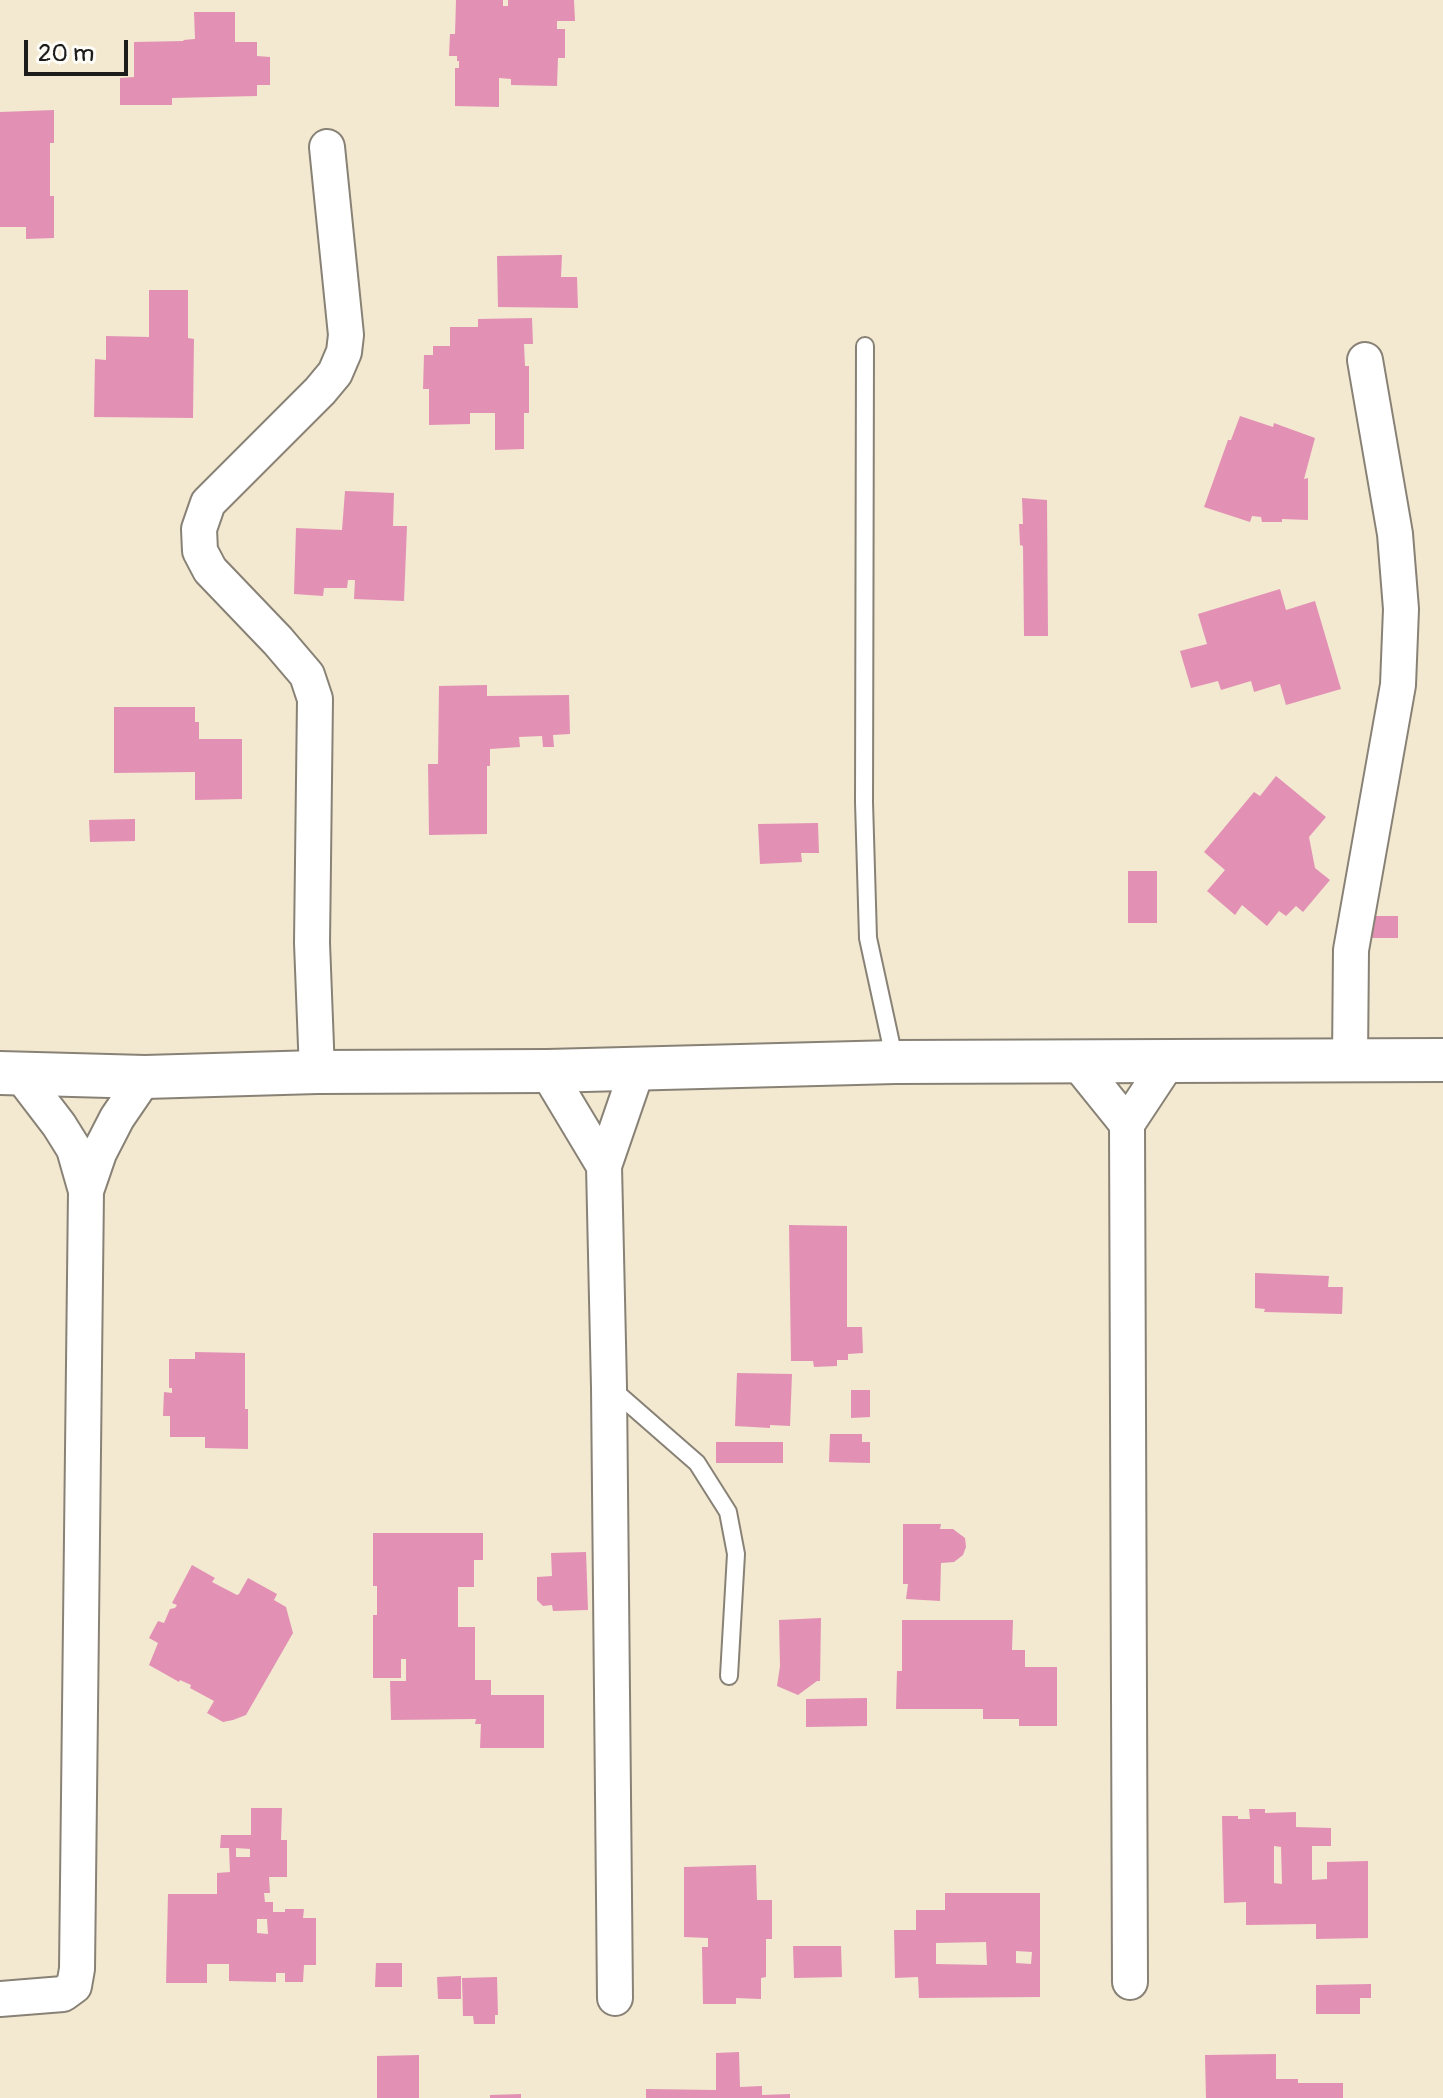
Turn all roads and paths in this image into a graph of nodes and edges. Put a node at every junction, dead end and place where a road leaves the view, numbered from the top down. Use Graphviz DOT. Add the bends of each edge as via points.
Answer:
graph roads {
  1 [pos="327,147"];
  2 [pos="865,346"];
  3 [pos="1365,360"];
  4 [pos="1350,1060"];
  5 [pos="1443,1060"];
  6 [pos="895,1062"];
  7 [pos="1077,1062"];
  8 [pos="1168,1062"];
  9 [pos="638,1067"];
  10 [pos="547,1071"];
  11 [pos="317,1072"];
  12 [pos="10,1073"];
  13 [pos="145,1077"];
  14 [pos="1127,1124"];
  15 [pos="604,1166"];
  16 [pos="86,1191"];
  17 [pos="609,1387"];
  18 [pos="729,1676"];
  19 [pos="1130,1982"];
  20 [pos="615,1998"];
  21 [pos="0,1999"];
  1 -- 11 [label="street" via="344,352 320,391 208,503 199,529 200,551 210,570 307,675 315,699 312,943"];
  2 -- 6 [label="lane" via="868,938"];
  3 -- 4 [label="street" via="1395,534 1401,609 1398,685 1351,950"];
  4 -- 5 [label="street"];
  4 -- 8 [label="street"];
  6 -- 7 [label="street"];
  6 -- 9 [label="street"];
  7 -- 8 [label="street"];
  7 -- 14 [label="street"];
  8 -- 14 [label="street"];
  9 -- 10 [label="street"];
  9 -- 15 [label="street"];
  10 -- 11 [label="street"];
  10 -- 15 [label="street"];
  11 -- 13 [label="street"];
  12 -- 13 [label="street"];
  12 -- 16 [label="street" via="59,1125 74,1149"];
  13 -- 16 [label="street" via="117,1118"];
  14 -- 19 [label="street"];
  15 -- 17 [label="street"];
  16 -- 21 [label="street" via="77,1969 74,1986 63,1994"];
  17 -- 18 [label="lane" via="697,1463 728,1512 736,1554"];
  17 -- 20 [label="street"];
}
